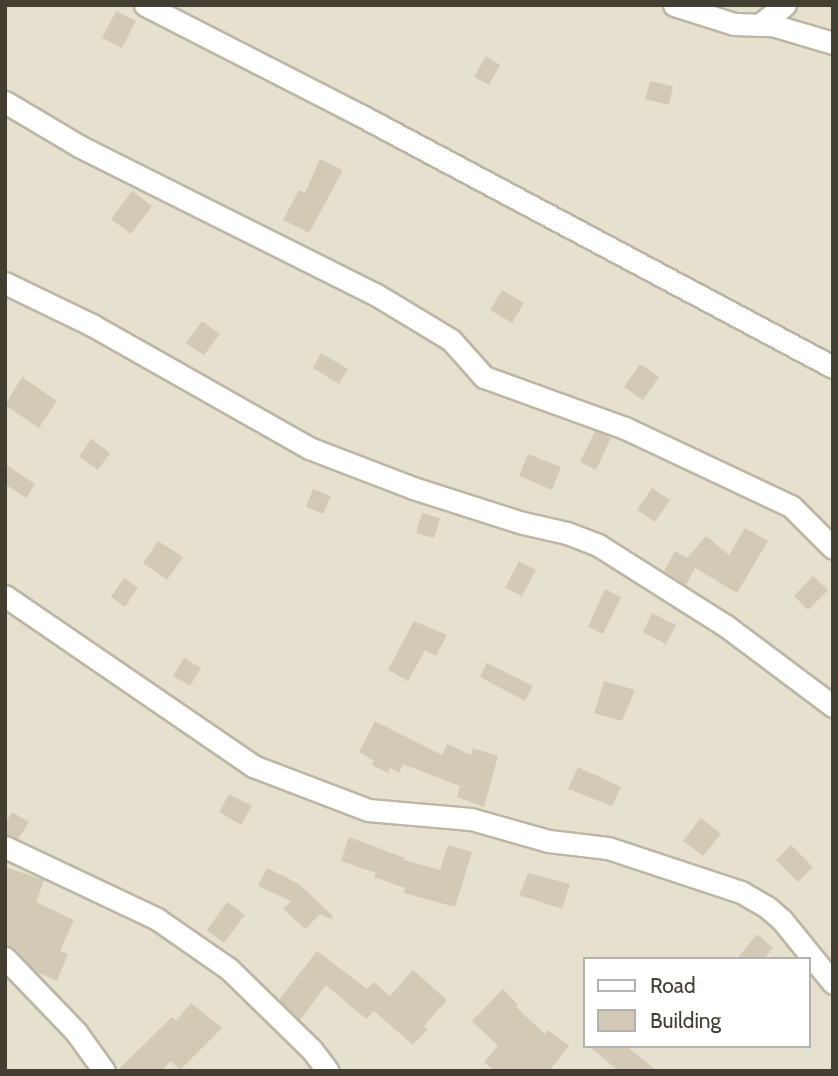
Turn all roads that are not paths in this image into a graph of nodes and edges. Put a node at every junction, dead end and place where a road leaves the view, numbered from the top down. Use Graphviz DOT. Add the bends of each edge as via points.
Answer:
graph roads {
  1 [pos="145,5"];
  2 [pos="674,5"];
  3 [pos="785,5"];
  4 [pos="759,25"];
  5 [pos="833,43"];
  6 [pos="5,102"];
  7 [pos="5,283"];
  8 [pos="833,367"];
  9 [pos="833,548"];
  10 [pos="5,596"];
  11 [pos="833,706"];
  12 [pos="5,847"];
  13 [pos="5,958"];
  14 [pos="833,983"];
  15 [pos="104,1071"];
  16 [pos="328,1071"];
  1 -- 8 [label="street"];
  2 -- 4 [label="street" via="734,24"];
  3 -- 4 [label="street"];
  4 -- 5 [label="street"];
  6 -- 9 [label="street" via="79,146 374,294 451,340 484,377 625,428 792,506"];
  7 -- 11 [label="street" via="92,325 309,448 413,488 598,545 716,619"];
  10 -- 14 [label="street" via="253,766 368,810 471,819 549,841 607,848 741,892 782,920"];
  12 -- 16 [label="street" via="167,926 229,969 312,1049"];
  13 -- 15 [label="street" via="76,1032"];
}
